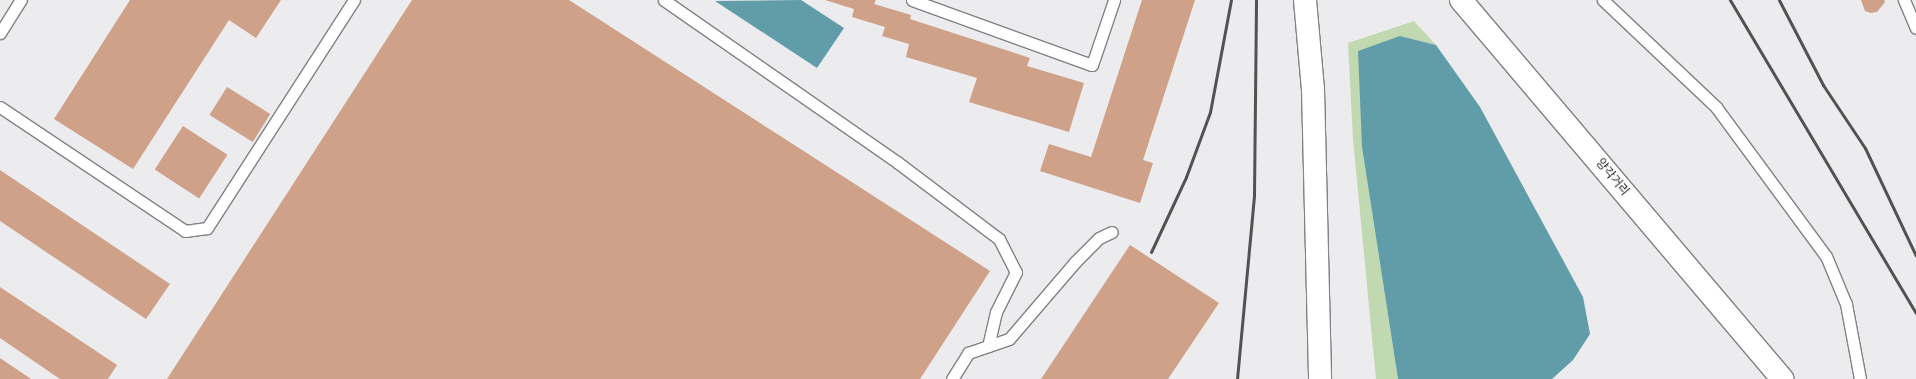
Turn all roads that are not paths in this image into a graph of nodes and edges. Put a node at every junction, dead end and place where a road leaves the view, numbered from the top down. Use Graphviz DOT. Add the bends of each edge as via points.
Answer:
graph roads {
  1 [pos="21,0"];
  2 [pos="354,0"];
  3 [pos="664,0"];
  4 [pos="912,0"];
  5 [pos="1114,0"];
  6 [pos="1305,0"];
  7 [pos="1461,0"];
  8 [pos="1603,0"];
  9 [pos="1904,0"];
  10 [pos="1916,28"];
  11 [pos="0,33"];
  12 [pos="0,107"];
  13 [pos="1112,232"];
  14 [pos="988,346"];
  15 [pos="952,379"];
  16 [pos="1320,379"];
  17 [pos="1782,379"];
  18 [pos="1860,379"];
  1 -- 11 [label="lane"];
  2 -- 12 [label="lane" via="207,228 185,231"];
  3 -- 14 [label="lane" via="897,162 999,239 1016,272 996,312"];
  4 -- 5 [label="lane" via="1092,65"];
  6 -- 16 [label="main road" via="1313,89"];
  7 -- 17 [label="main road, 양각거리"];
  8 -- 18 [label="lane" via="1716,107 1826,256 1846,304"];
  9 -- 10 [label="lane"];
  13 -- 14 [label="lane" via="1099,238 1009,338"];
  14 -- 15 [label="lane" via="968,353"];
}
